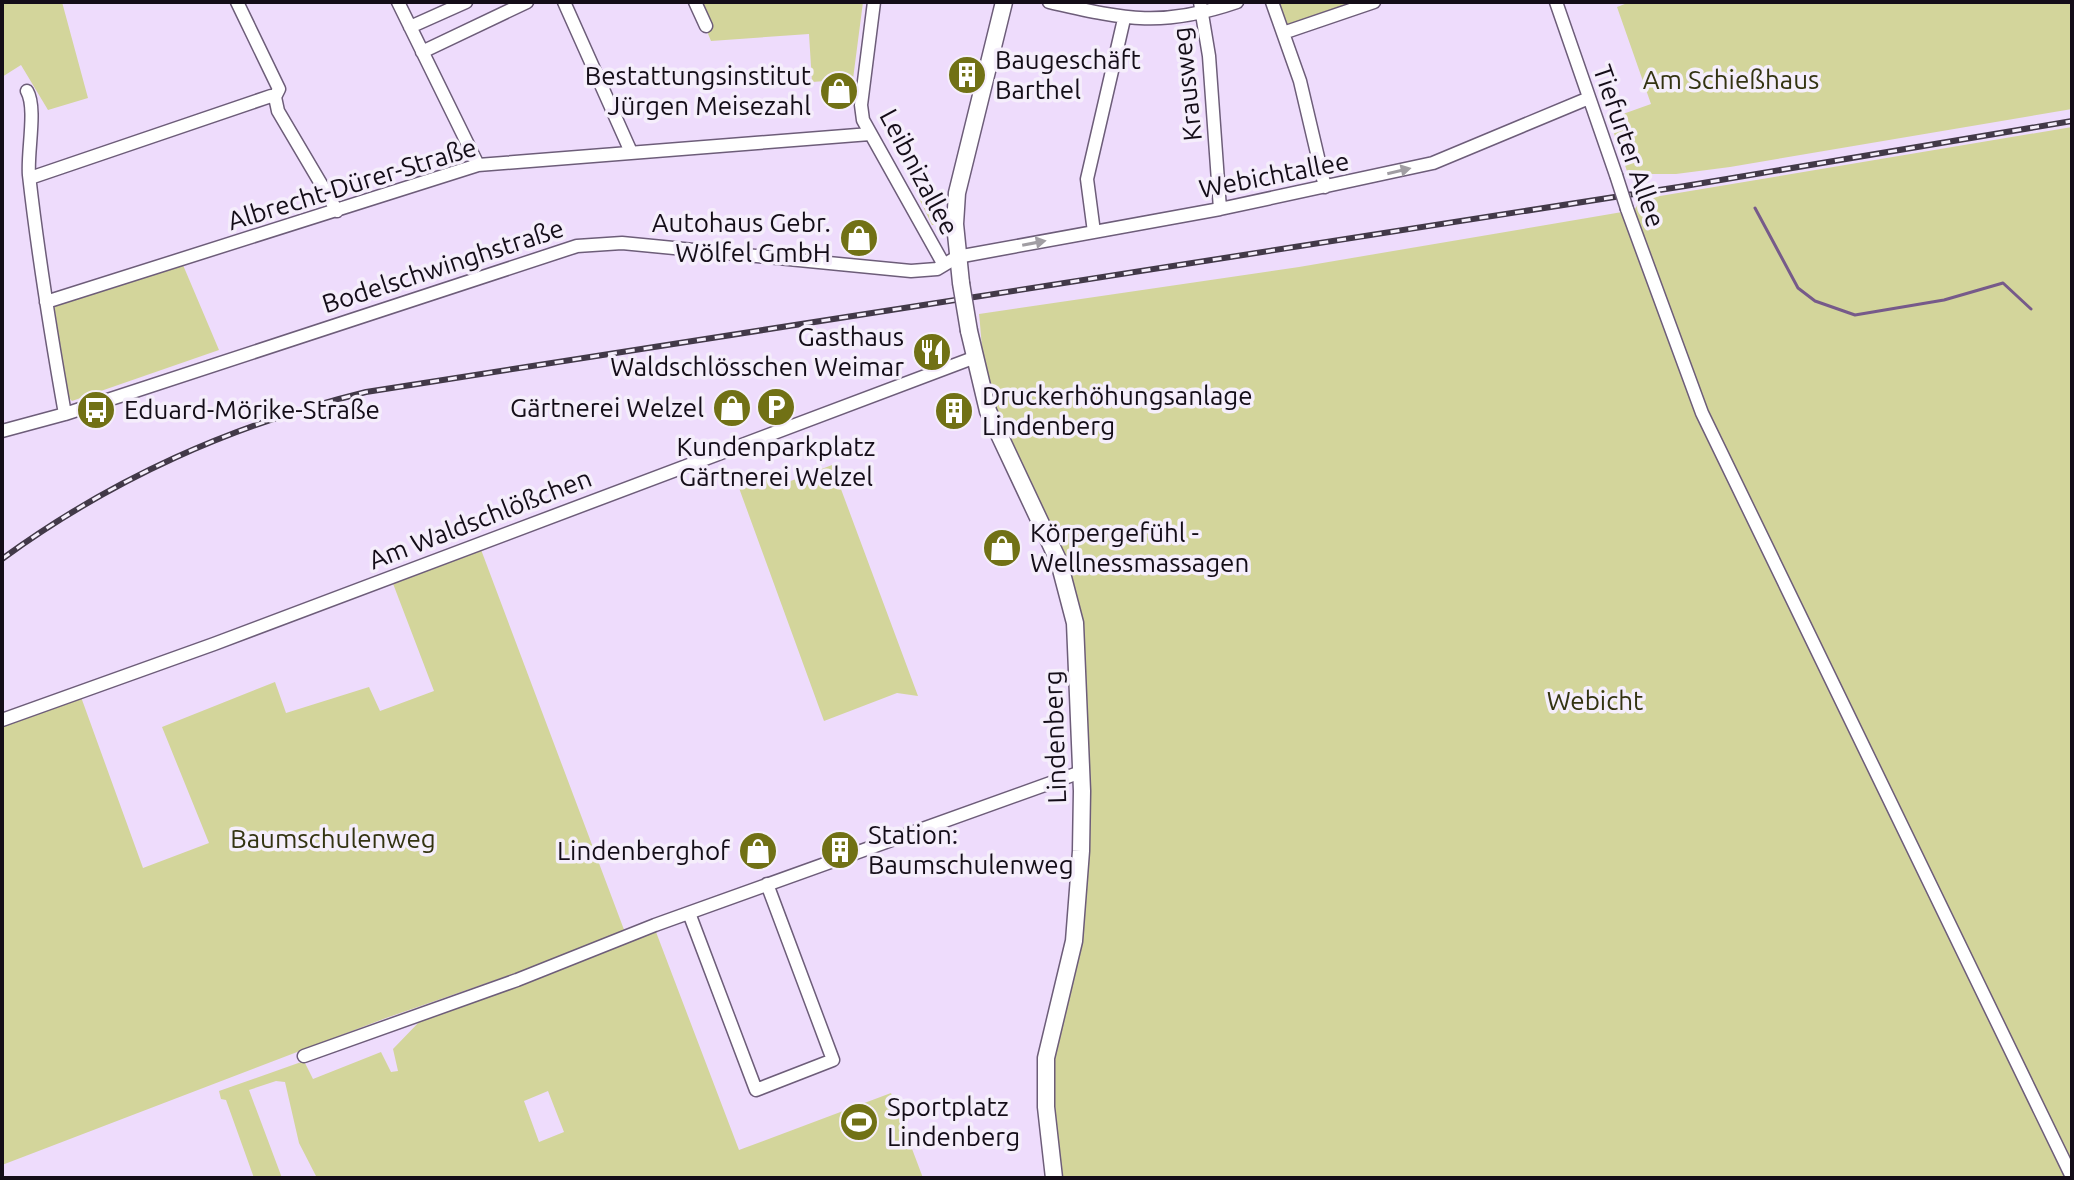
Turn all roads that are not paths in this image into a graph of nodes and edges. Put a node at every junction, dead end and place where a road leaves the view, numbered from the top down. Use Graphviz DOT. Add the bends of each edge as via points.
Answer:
graph roads {
  1 [pos="237,2"];
  2 [pos="398,2"];
  3 [pos="466,2"];
  4 [pos="527,2"];
  5 [pos="564,2"];
  6 [pos="695,2"];
  7 [pos="874,2"];
  8 [pos="1004,2"];
  9 [pos="1049,2"];
  10 [pos="1237,2"];
  11 [pos="1272,2"];
  12 [pos="1372,2"];
  13 [pos="1556,2"];
  14 [pos="1201,8"];
  15 [pos="1124,19"];
  16 [pos="706,26"];
  17 [pos="410,27"];
  18 [pos="1283,33"];
  19 [pos="422,52"];
  20 [pos="27,91"];
  21 [pos="275,97"];
  22 [pos="1589,98"];
  23 [pos="870,134"];
  24 [pos="631,152"];
  25 [pos="478,165"];
  26 [pos="30,178"];
  27 [pos="1325,187"];
  28 [pos="1220,209"];
  29 [pos="337,211"];
  30 [pos="1094,232"];
  31 [pos="950,261"];
  32 [pos="46,302"];
  33 [pos="973,358"];
  34 [pos="65,414"];
  35 [pos="2,431"];
  36 [pos="2,720"];
  37 [pos="1081,772"];
  38 [pos="767,884"];
  39 [pos="689,913"];
  40 [pos="304,1056"];
  41 [pos="2072,1177"];
  42 [pos="1054,1178"];
  1 -- 21 [label="street" via="279,89"];
  2 -- 17 [label="street"];
  3 -- 17 [label="street"];
  4 -- 19 [label="street"];
  5 -- 24 [label="street"];
  6 -- 16 [label="street"];
  7 -- 23 [label="street, Leibnizallee" via="861,105"];
  8 -- 31 [label="main road, Lindenberg" via="957,193"];
  9 -- 15 [label="street"];
  10 -- 14 [label="street"];
  11 -- 18 [label="street"];
  12 -- 18 [label="street"];
  13 -- 22 [label="street, Tiefurter Allee"];
  14 -- 15 [label="street" via="1157,20"];
  14 -- 28 [label="street, Krausweg"];
  15 -- 30 [label="street" via="1087,179"];
  17 -- 19 [label="street"];
  18 -- 27 [label="street"];
  19 -- 25 [label="street"];
  20 -- 26 [label="street" via="33,104"];
  21 -- 26 [label="street"];
  21 -- 29 [label="street" via="278,111"];
  27 -- 22 [label="street, Webichtallee, one-way" via="1433,163"];
  22 -- 41 [label="street, Tiefurter Allee, bridge" via="1702,413"];
  23 -- 24 [label="street, Albrecht-Dürer-Straße"];
  23 -- 31 [label="street, Leibnizallee"];
  24 -- 25 [label="street, Albrecht-Dürer-Straße"];
  25 -- 29 [label="street, Albrecht-Dürer-Straße"];
  26 -- 32 [label="street"];
  27 -- 28 [label="street, Webichtallee"];
  28 -- 30 [label="street, Webichtallee"];
  29 -- 32 [label="street, Albrecht-Dürer-Straße"];
  31 -- 30 [label="street, Webichtallee, one-way"];
  31 -- 33 [label="main road, Lindenberg, bridge" via="961,283"];
  31 -- 34 [label="street, Bodelschwinghstraße" via="911,271 622,243 577,246"];
  32 -- 34 [label="street"];
  33 -- 36 [label="street, Am Waldschlößchen"];
  33 -- 37 [label="main road, Lindenberg" via="988,411 1071,596"];
  34 -- 35 [label="street, Bodelschwinghstraße"];
  37 -- 38 [label="street"];
  37 -- 42 [label="main road, Lindenberg" via="1074,941 1046,1058"];
  38 -- 39 [label="street"];
  38 -- 39 [label="street" via="833,1060 756,1090"];
  39 -- 40 [label="street"];
}
